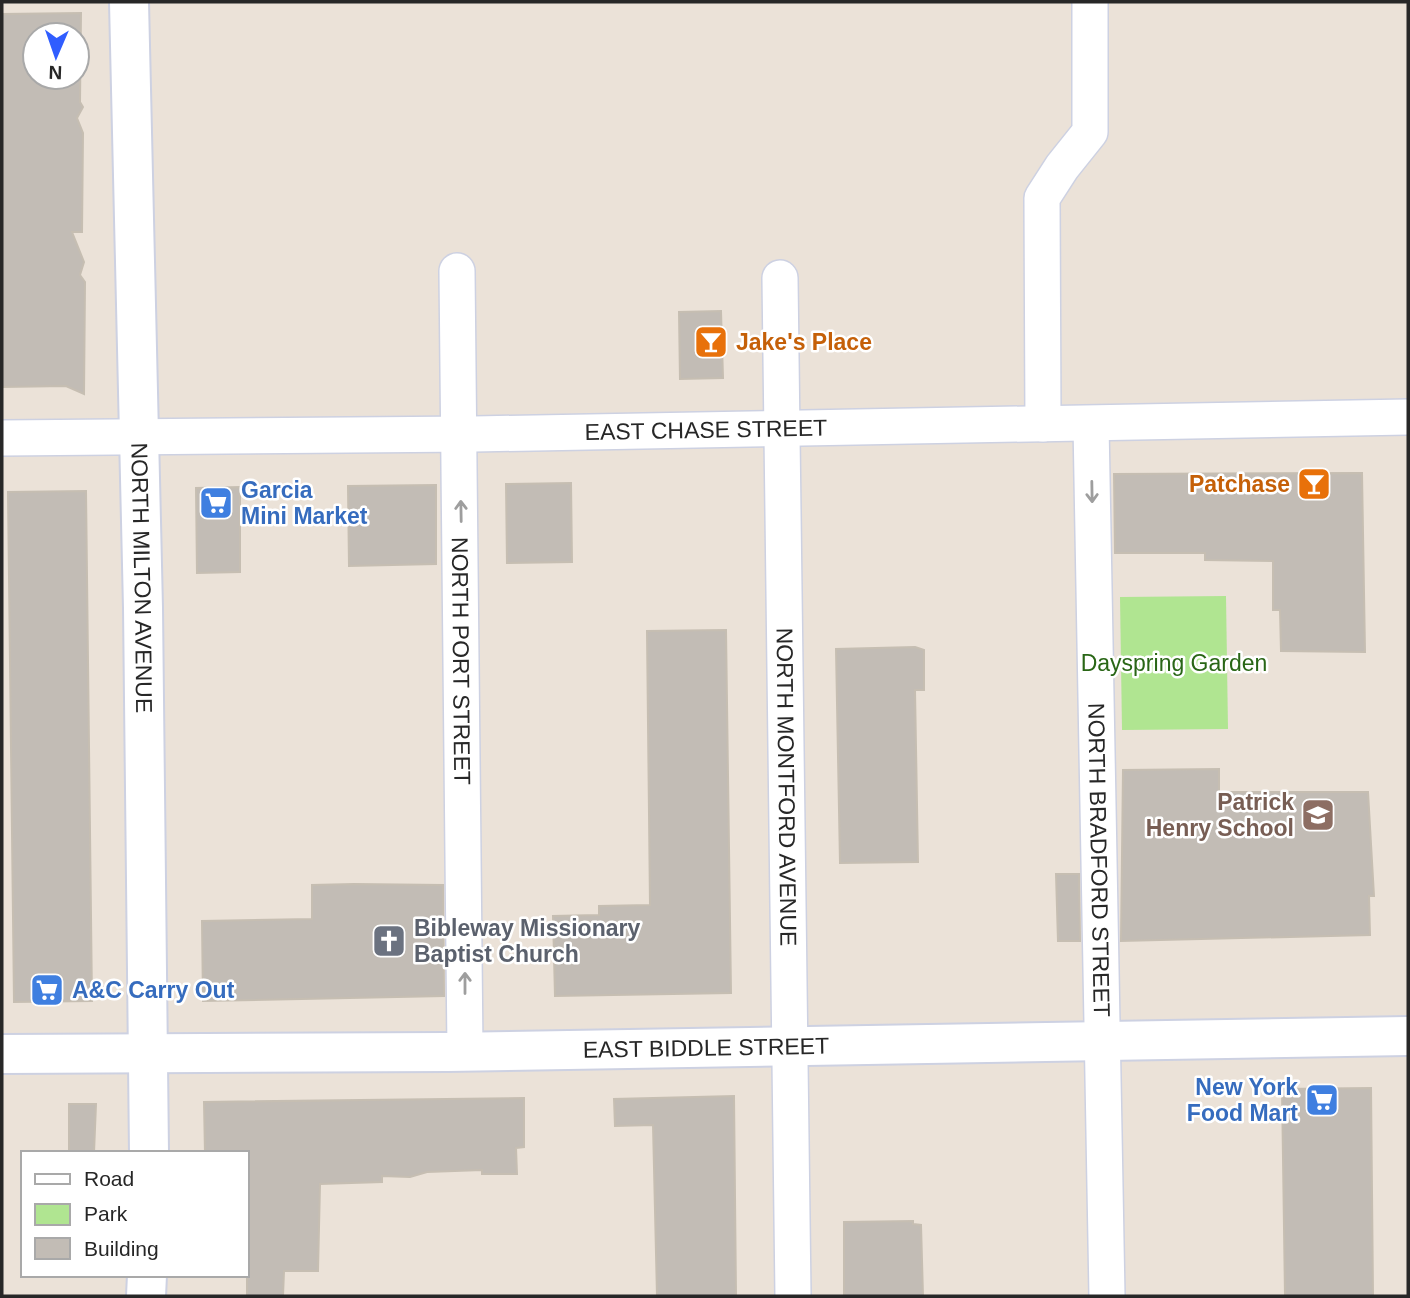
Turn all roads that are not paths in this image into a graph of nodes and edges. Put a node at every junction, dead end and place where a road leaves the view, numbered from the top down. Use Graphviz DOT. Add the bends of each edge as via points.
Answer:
graph roads {
  1 [pos="129,2"];
  2 [pos="1090,2"];
  3 [pos="457,271"];
  4 [pos="780,278"];
  5 [pos="1408,417"];
  6 [pos="1043,424"];
  7 [pos="1091,424"];
  8 [pos="782,426"];
  9 [pos="459,434"];
  10 [pos="140,437"];
  11 [pos="2,438"];
  12 [pos="1408,1036"];
  13 [pos="1104,1041"];
  14 [pos="790,1046"];
  15 [pos="465,1051"];
  16 [pos="2,1054"];
  17 [pos="148,1054"];
  18 [pos="149,1151"];
  19 [pos="147,1277"];
  20 [pos="146,1296"];
  21 [pos="793,1296"];
  22 [pos="1107,1296"];
  1 -- 10 [label="street, NORTH MILTON AVENUE"];
  2 -- 6 [label="street" via="1090,132 1042,198"];
  3 -- 9 [label="street, NORTH PORT STREET"];
  4 -- 8 [label="street, NORTH MONTFORD AVENUE"];
  5 -- 7 [label="street, EAST CHASE STREET"];
  6 -- 7 [label="street, EAST CHASE STREET"];
  6 -- 8 [label="street, EAST CHASE STREET"];
  7 -- 13 [label="street, NORTH BRADFORD STREET, one-way"];
  8 -- 9 [label="street, EAST CHASE STREET"];
  8 -- 14 [label="street, NORTH MONTFORD AVENUE"];
  9 -- 10 [label="street, EAST CHASE STREET"];
  15 -- 9 [label="street, NORTH PORT STREET, one-way"];
  10 -- 11 [label="street, EAST CHASE STREET"];
  10 -- 17 [label="street, NORTH MILTON AVENUE"];
  12 -- 13 [label="street, EAST BIDDLE STREET"];
  13 -- 14 [label="street, EAST BIDDLE STREET"];
  13 -- 22 [label="street, NORTH BRADFORD STREET"];
  14 -- 15 [label="street, EAST BIDDLE STREET"];
  14 -- 21 [label="street, NORTH MONTFORD AVENUE"];
  15 -- 17 [label="street, EAST BIDDLE STREET"];
  16 -- 17 [label="street, EAST BIDDLE STREET"];
  17 -- 18 [label="street, NORTH MILTON AVENUE"];
  19 -- 20 [label="street"];
}
